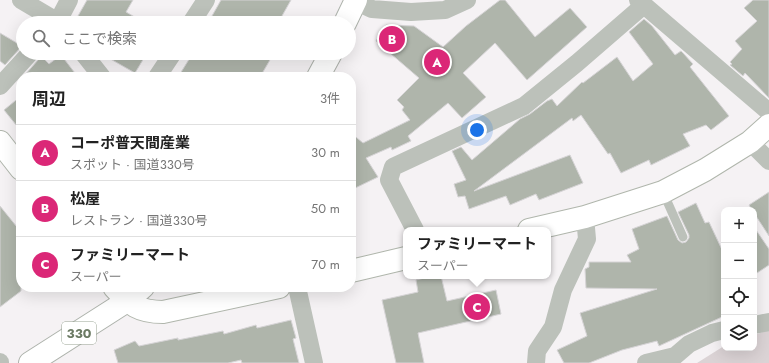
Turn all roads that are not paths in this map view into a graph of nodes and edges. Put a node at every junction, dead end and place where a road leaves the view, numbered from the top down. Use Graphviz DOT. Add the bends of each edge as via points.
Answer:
graph roads {
  1 [pos="21,0"];
  2 [pos="70,0"];
  3 [pos="206,0"];
  4 [pos="355,0"];
  5 [pos="467,0"];
  6 [pos="641,3"];
  7 [pos="412,6"];
  8 [pos="48,16"];
  9 [pos="61,16"];
  10 [pos="196,16"];
  11 [pos="349,16"];
  12 [pos="24,60"];
  13 [pos="89,60"];
  14 [pos="168,60"];
  15 [pos="327,60"];
  16 [pos="98,72"];
  17 [pos="161,72"];
  18 [pos="321,72"];
  19 [pos="0,86"];
  20 [pos="769,112"];
  21 [pos="769,125"];
  22 [pos="0,142"];
  23 [pos="750,142"];
  24 [pos="769,161"];
  25 [pos="16,163"];
  26 [pos="663,192"];
  27 [pos="585,217"];
  28 [pos="413,227"];
  29 [pos="542,227"];
  30 [pos="683,237"];
  31 [pos="403,259"];
  32 [pos="356,270"];
  33 [pos="213,292"];
  34 [pos="256,292"];
  35 [pos="298,292"];
  36 [pos="120,294"];
  37 [pos="233,297"];
  38 [pos="769,322"];
  39 [pos="757,324"];
  40 [pos="721,331"];
  41 [pos="30,363"];
  42 [pos="314,363"];
  43 [pos="535,363"];
  44 [pos="646,363"];
  1 -- 8 [label="street"];
  2 -- 9 [label="street"];
  3 -- 10 [label="street"];
  4 -- 7 [label="street" via="372,9"];
  4 -- 11 [label="main road"];
  5 -- 7 [label="street" via="445,10"];
  6 -- 20 [label="street"];
  6 -- 28 [label="street" via="577,63 524,106 393,167 389,180"];
  12 -- 19 [label="street"];
  13 -- 16 [label="street"];
  14 -- 17 [label="street"];
  15 -- 18 [label="main road"];
  21 -- 23 [label="main road"];
  22 -- 25 [label="main road"];
  23 -- 24 [label="street"];
  23 -- 26 [label="main road"];
  26 -- 27 [label="main road"];
  26 -- 30 [label="lane"];
  27 -- 29 [label="main road"];
  27 -- 43 [label="street" via="587,239 563,290 553,327 537,351"];
  31 -- 32 [label="main road"];
  33 -- 37 [label="main road"];
  34 -- 37 [label="main road"];
  35 -- 42 [label="street"];
  36 -- 37 [label="main road" via="137,308 150,312 163,312"];
  36 -- 41 [label="main road, 330"];
  38 -- 39 [label="street"];
  40 -- 44 [label="street" via="689,344 674,356"];
}
